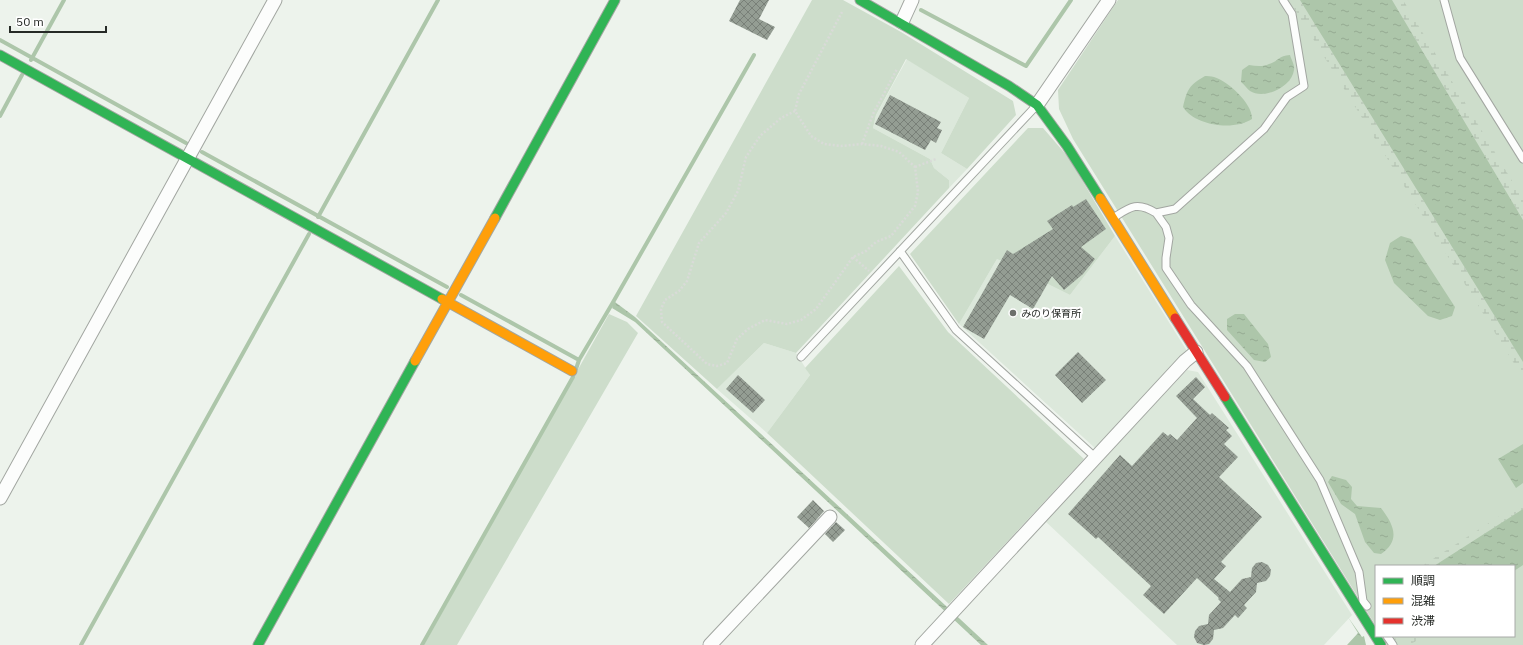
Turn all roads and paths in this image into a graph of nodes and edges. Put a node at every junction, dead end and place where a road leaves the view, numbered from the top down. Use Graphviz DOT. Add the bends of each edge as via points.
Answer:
graph roads {
  1 [pos="275,0"];
  2 [pos="615,0"];
  3 [pos="860,0"];
  4 [pos="912,0"];
  5 [pos="1109,0"];
  6 [pos="1283,0"];
  7 [pos="1444,0"];
  8 [pos="842,12"];
  9 [pos="902,22"];
  10 [pos="0,55"];
  11 [pos="898,69"];
  12 [pos="1037,105"];
  13 [pos="795,111"];
  14 [pos="862,144"];
  15 [pos="187,159"];
  16 [pos="936,159"];
  17 [pos="1523,159"];
  18 [pos="915,167"];
  19 [pos="1156,213"];
  20 [pos="1113,218"];
  21 [pos="900,251"];
  22 [pos="853,257"];
  23 [pos="876,277"];
  24 [pos="447,302"];
  25 [pos="1196,352"];
  26 [pos="801,357"];
  27 [pos="572,371"];
  28 [pos="1096,458"];
  29 [pos="0,498"];
  30 [pos="830,517"];
  31 [pos="1372,613"];
  32 [pos="1375,635"];
  33 [pos="258,645"];
  34 [pos="710,645"];
  35 [pos="922,645"];
  1 -- 15 [label="street"];
  2 -- 24 [label="street"];
  3 -- 9 [label="street"];
  4 -- 9 [label="street"];
  5 -- 12 [label="street"];
  6 -- 19 [label="lane" via="1292,14 1304,86 1287,97 1264,129 1175,208"];
  7 -- 17 [label="lane" via="1460,58"];
  8 -- 13 [label="path" via="799,94"];
  9 -- 12 [label="street"];
  10 -- 15 [label="street"];
  11 -- 14 [label="path" via="873,114"];
  12 -- 20 [label="street" via="1067,146"];
  12 -- 21 [label="lane"];
  13 -- 14 [label="path" via="811,136 824,144"];
  13 -- 22 [label="path" via="760,136 746,157 738,191 726,213 699,243 687,281 679,291 665,300 661,310 662,322 707,364 717,366 727,363 737,339 748,329 765,320 787,324 801,320 816,309"];
  14 -- 18 [label="path" via="899,152"];
  15 -- 24 [label="street"];
  15 -- 29 [label="street"];
  16 -- 18 [label="path"];
  18 -- 22 [label="path" via="918,192 915,206 891,236 876,242 866,251"];
  19 -- 20 [label="lane" via="1147,207 1131,206"];
  19 -- 31 [label="lane" via="1166,226 1169,238 1166,268 1191,305 1247,366 1320,480 1359,572 1363,601"];
  20 -- 25 [label="street"];
  21 -- 23 [label="lane"];
  21 -- 28 [label="lane" via="956,330"];
  22 -- 23 [label="path"];
  23 -- 26 [label="lane"];
  24 -- 27 [label="street"];
  24 -- 33 [label="street"];
  25 -- 28 [label="street"];
  25 -- 32 [label="street"];
  28 -- 35 [label="street"];
  30 -- 34 [label="street"];
}
